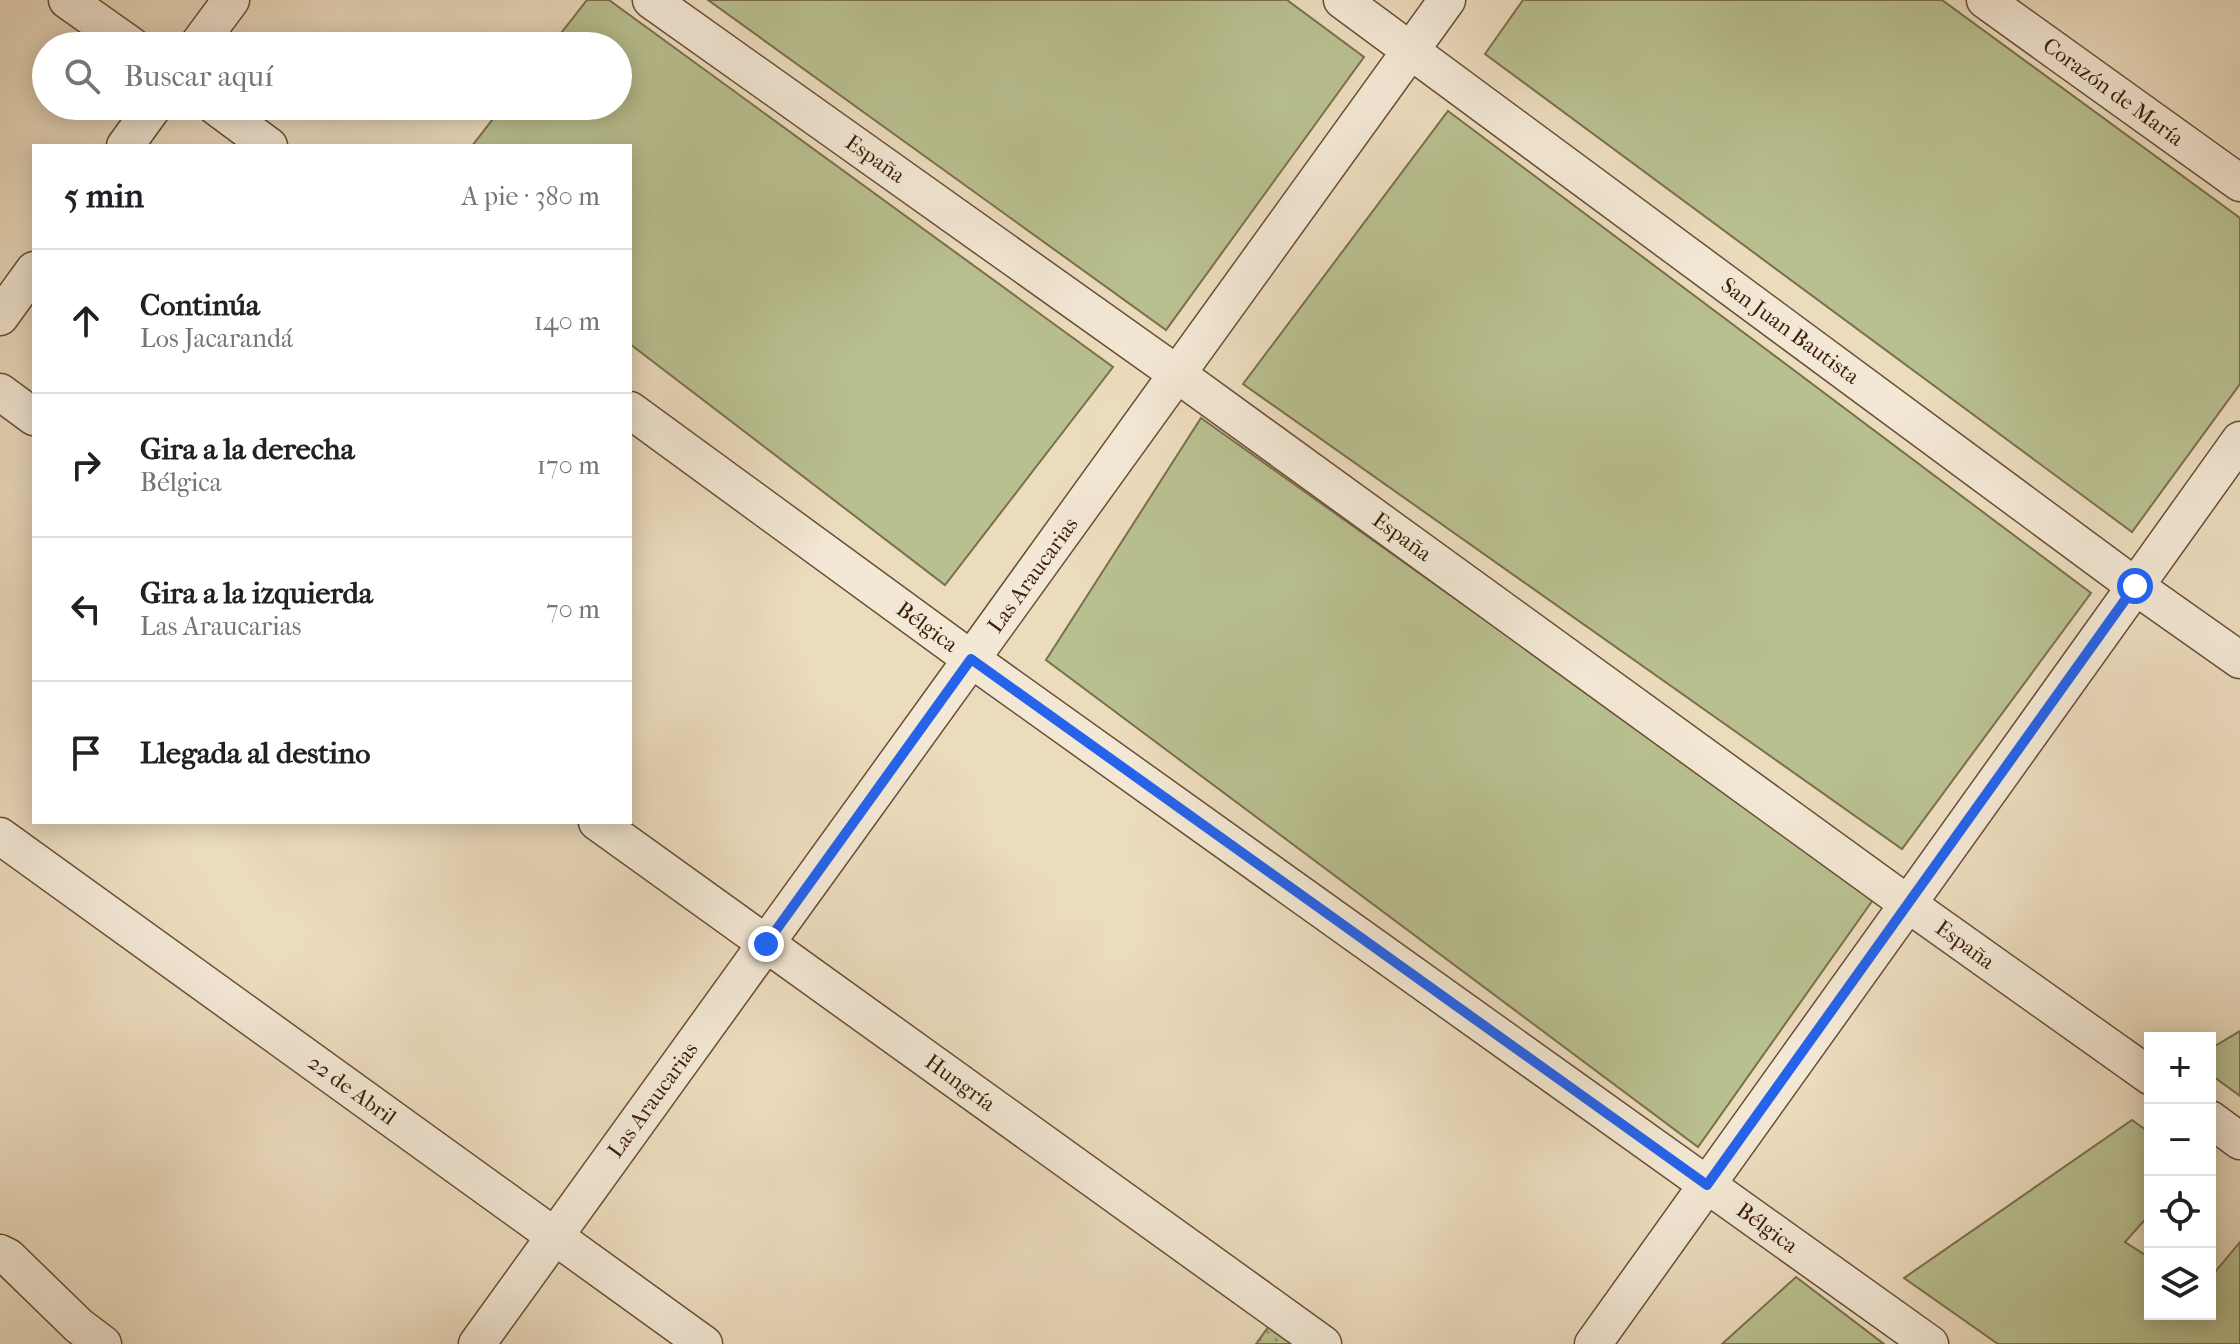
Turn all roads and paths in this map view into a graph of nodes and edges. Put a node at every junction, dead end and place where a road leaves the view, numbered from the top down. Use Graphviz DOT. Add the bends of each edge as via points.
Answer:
graph roads {
  1 [pos="67,0"];
  2 [pos="231,0"];
  3 [pos="651,0"];
  4 [pos="1342,0"];
  5 [pos="1447,0"];
  6 [pos="1985,0"];
  7 [pos="112,32"];
  8 [pos="207,32"];
  9 [pos="1410,51"];
  10 [pos="144,120"];
  11 [pos="234,120"];
  12 [pos="126,144"];
  13 [pos="266,144"];
  14 [pos="2240,183"];
  15 [pos="32,273"];
  16 [pos="0,317"];
  17 [pos="1177,374"];
  18 [pos="0,392"];
  19 [pos="632,411"];
  20 [pos="32,416"];
  21 [pos="2240,440"];
  22 [pos="2135,586"];
  23 [pos="971,659"];
  24 [pos="2240,660"];
  25 [pos="600,824"];
  26 [pos="0,836"];
  27 [pos="1908,904"];
  28 [pos="766,944"];
  29 [pos="2144,1072"];
  30 [pos="2216,1123"];
  31 [pos="2240,1141"];
  32 [pos="1707,1185"];
  33 [pos="555,1237"];
  34 [pos="0,1253"];
  35 [pos="83,1338"];
  36 [pos="477,1344"];
  37 [pos="704,1344"];
  38 [pos="1323,1344"];
  39 [pos="1593,1344"];
  40 [pos="1930,1344"];
  1 -- 7 [label="street"];
  2 -- 8 [label="street"];
  3 -- 17 [label="street, España"];
  4 -- 9 [label="street, San Juan Bautista"];
  5 -- 9 [label="street, Las Araucarias"];
  6 -- 14 [label="street, Corazón de María"];
  9 -- 17 [label="street, Las Araucarias"];
  9 -- 22 [label="street, San Juan Bautista"];
  10 -- 12 [label="street"];
  11 -- 13 [label="street"];
  15 -- 16 [label="street"];
  17 -- 23 [label="street, Las Araucarias"];
  17 -- 27 [label="street, España"];
  18 -- 20 [label="street"];
  19 -- 23 [label="street, Bélgica"];
  21 -- 22 [label="street"];
  22 -- 24 [label="street, San Juan Bautista"];
  22 -- 27 [label="street"];
  23 -- 28 [label="street, Las Araucarias"];
  23 -- 32 [label="street, Bélgica"];
  25 -- 28 [label="street, Hungría"];
  26 -- 33 [label="street, 22 de Abril"];
  27 -- 29 [label="street, España"];
  27 -- 32 [label="street"];
  28 -- 33 [label="street, Las Araucarias"];
  28 -- 38 [label="street, Hungría"];
  30 -- 31 [label="street"];
  32 -- 39 [label="street"];
  32 -- 40 [label="street, Bélgica"];
  33 -- 36 [label="street, Las Araucarias"];
  33 -- 37 [label="street, 22 de Abril"];
  34 -- 35 [label="street"];
}
